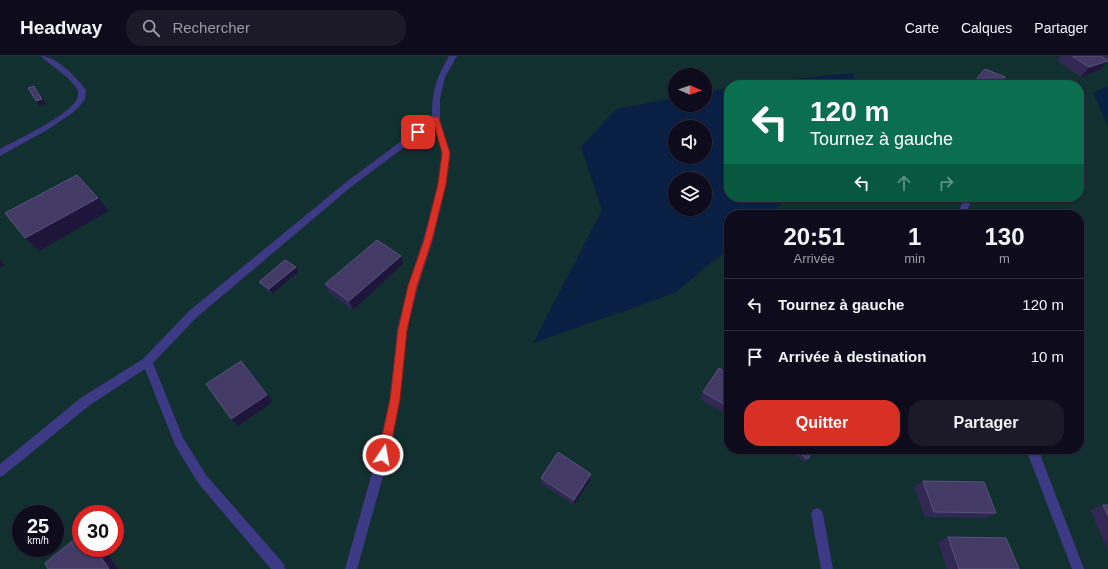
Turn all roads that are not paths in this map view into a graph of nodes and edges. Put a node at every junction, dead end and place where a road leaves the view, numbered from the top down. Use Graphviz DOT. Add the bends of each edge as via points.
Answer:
graph roads {
  1 [pos="44,56"];
  2 [pos="453,56"];
  3 [pos="436,119"];
  4 [pos="0,153"];
  5 [pos="147,362"];
  6 [pos="1034,454"];
  7 [pos="0,471"];
  8 [pos="817,514"];
  9 [pos="279,569"];
  10 [pos="351,569"];
  11 [pos="827,569"];
  12 [pos="1078,569"];
  1 -- 4 [label="street" via="71,76 82,90 82,98 75,108"];
  2 -- 3 [label="street" via="441,77 436,99"];
  3 -- 5 [label="street" via="348,186 193,314"];
  3 -- 10 [label="street" via="446,153 442,184 402,330 395,399 383,455"];
  5 -- 7 [label="street" via="86,401"];
  5 -- 9 [label="street" via="178,441 202,478"];
  6 -- 12 [label="street"];
  8 -- 11 [label="street"];
}
